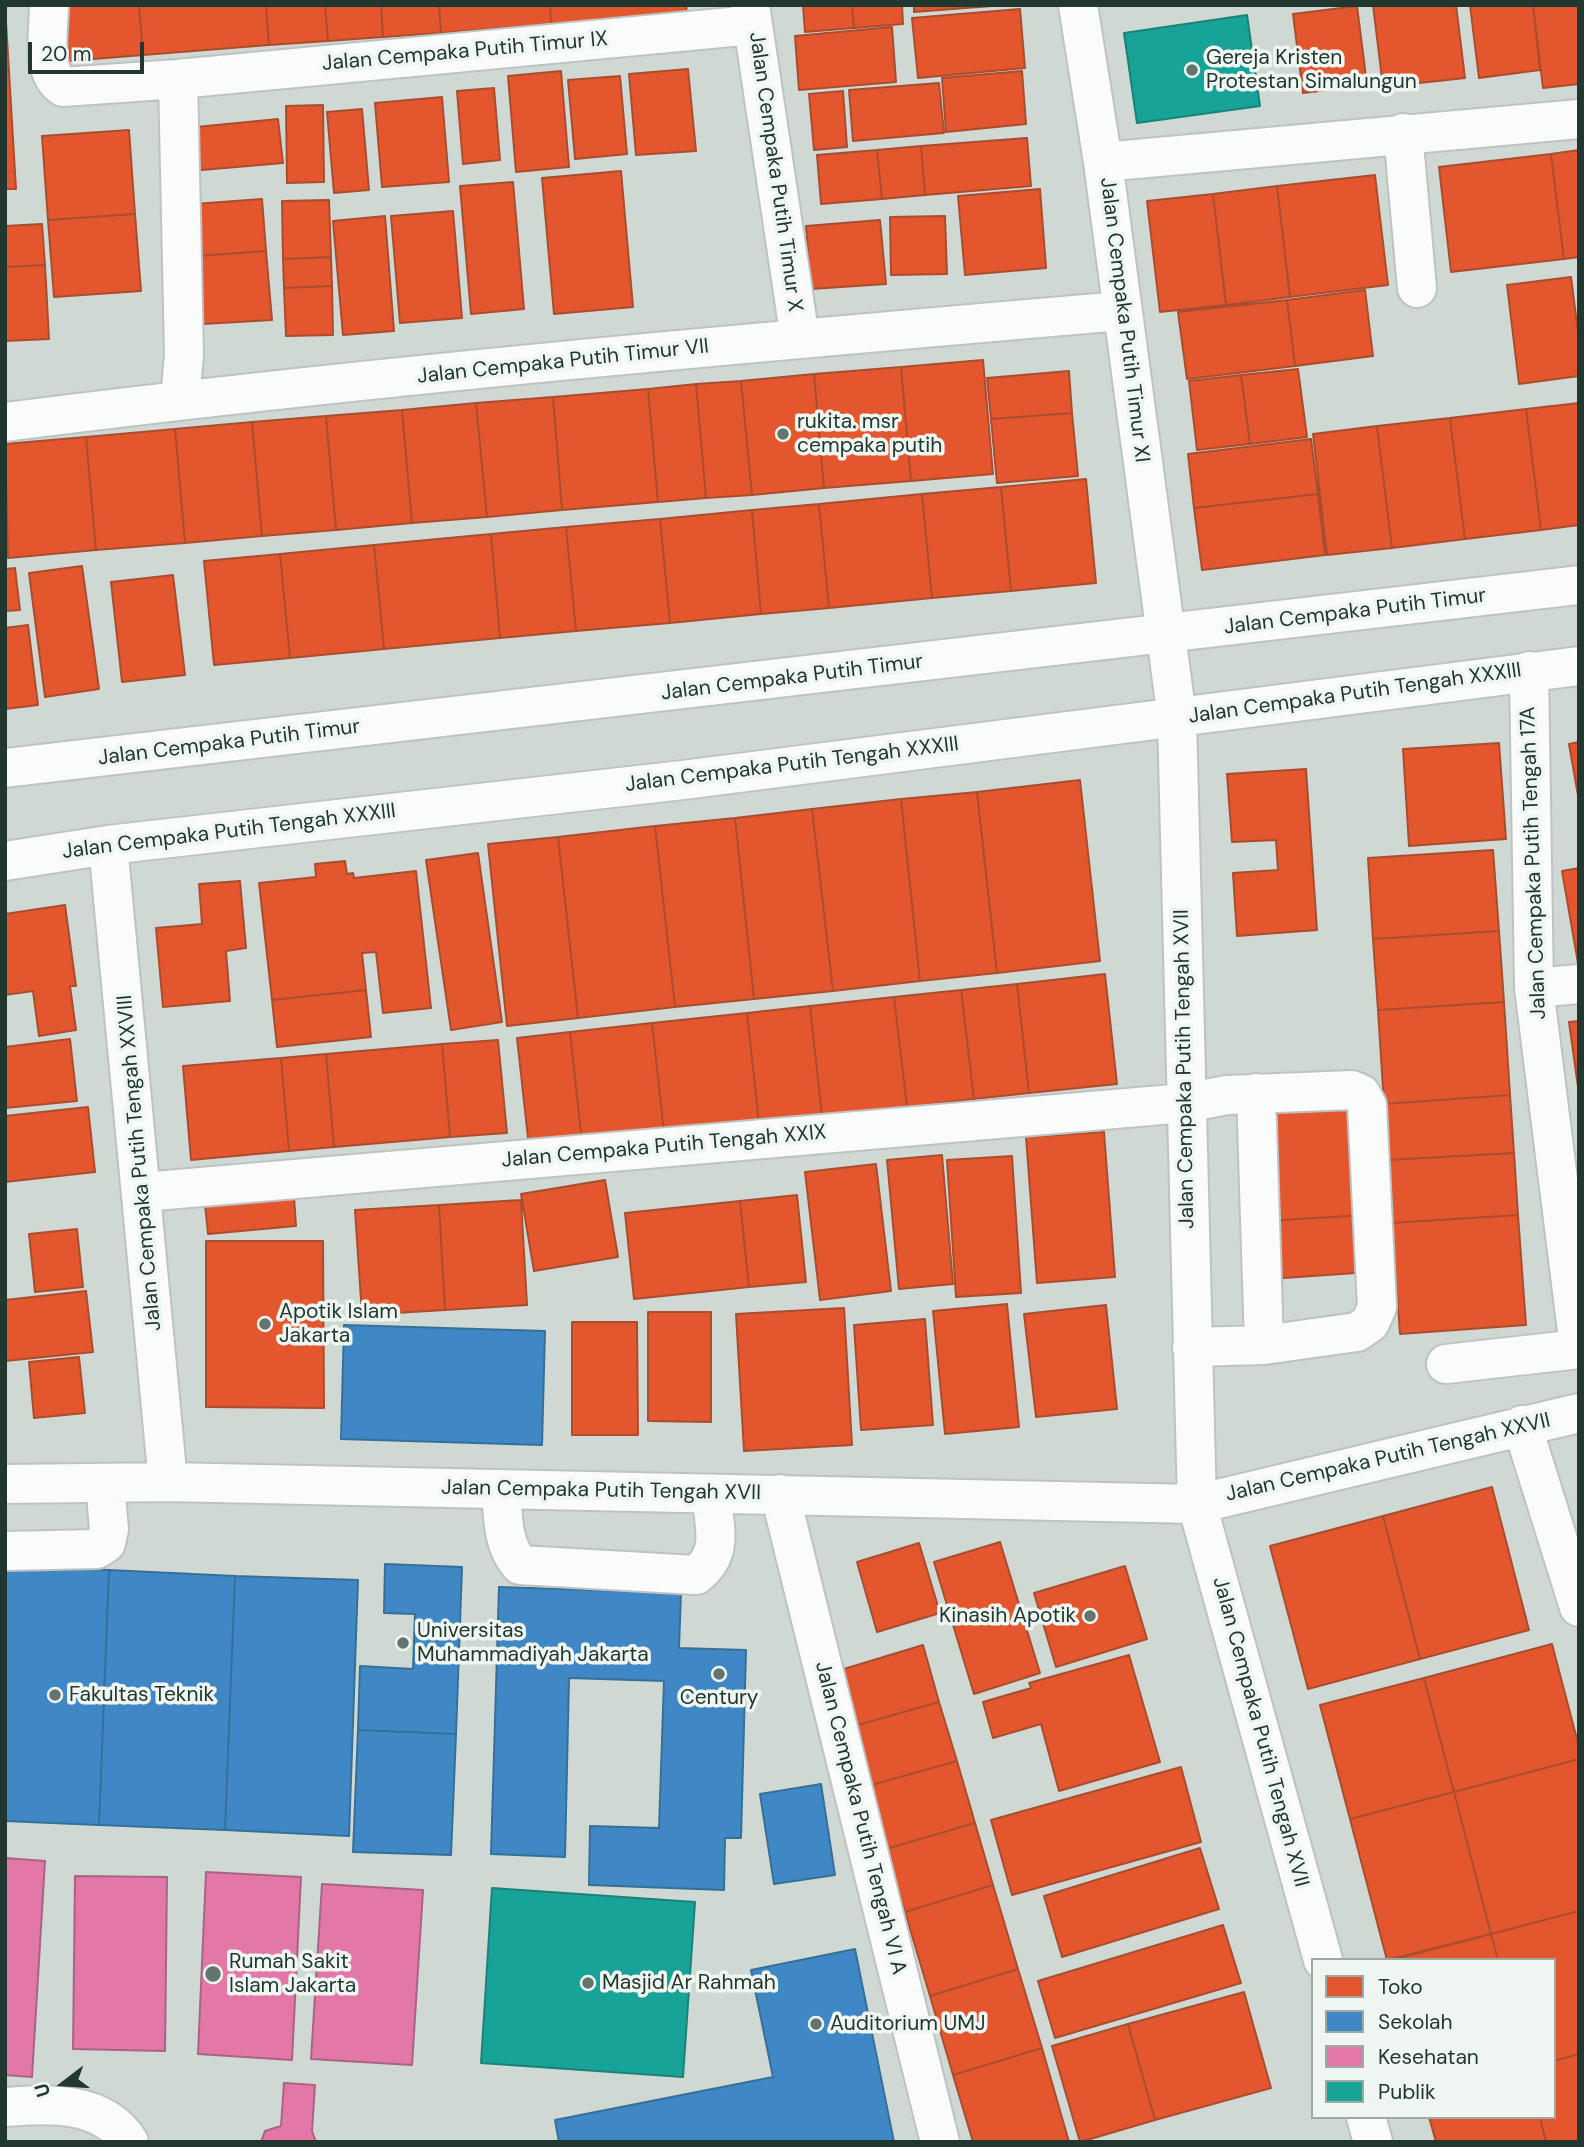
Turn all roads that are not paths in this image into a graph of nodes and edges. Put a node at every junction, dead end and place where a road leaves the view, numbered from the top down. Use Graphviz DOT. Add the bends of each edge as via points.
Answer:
graph roads {
  1 [pos="49,5"];
  2 [pos="1078,5"];
  3 [pos="751,15"];
  4 [pos="178,79"];
  5 [pos="1579,119"];
  6 [pos="1403,133"];
  7 [pos="1103,162"];
  8 [pos="1418,288"];
  9 [pos="1121,311"];
  10 [pos="800,339"];
  11 [pos="180,400"];
  12 [pos="5,422"];
  13 [pos="1579,585"];
  14 [pos="1167,644"];
  15 [pos="1579,666"];
  16 [pos="1529,671"];
  17 [pos="1177,711"];
  18 [pos="5,768"];
  19 [pos="108,845"];
  20 [pos="5,861"];
  21 [pos="1579,984"];
  22 [pos="1534,988"];
  23 [pos="1256,1093"];
  24 [pos="1185,1103"];
  25 [pos="143,1192"];
  26 [pos="1264,1345"];
  27 [pos="1192,1348"];
  28 [pos="1579,1348"];
  29 [pos="1446,1364"];
  30 [pos="1579,1413"];
  31 [pos="1522,1425"];
  32 [pos="168,1482"];
  33 [pos="105,1483"];
  34 [pos="5,1484"];
  35 [pos="501,1490"];
  36 [pos="711,1494"];
  37 [pos="780,1494"];
  38 [pos="1197,1504"];
  39 [pos="5,1551"];
  40 [pos="1579,1607"];
  41 [pos="1322,1958"];
  42 [pos="5,2107"];
  43 [pos="1367,2119"];
  44 [pos="129,2142"];
  45 [pos="940,2142"];
  46 [pos="1373,2142"];
  1 -- 4 [label="street, Jalan Cempaka Putih Timur IX" via="49,69 53,80 63,87"];
  2 -- 7 [label="street, Jalan Cempaka Putih Timur XI"];
  3 -- 4 [label="street, Jalan Cempaka Putih Timur IX"];
  3 -- 10 [label="street, Jalan Cempaka Putih Timur X"];
  4 -- 11 [label="street" via="184,355"];
  5 -- 6 [label="street"];
  6 -- 7 [label="street"];
  6 -- 8 [label="street"];
  7 -- 9 [label="street, Jalan Cempaka Putih Timur XI"];
  9 -- 10 [label="street, Jalan Cempaka Putih Timur VII"];
  9 -- 14 [label="street, Jalan Cempaka Putih Timur XI"];
  10 -- 11 [label="street, Jalan Cempaka Putih Timur VII"];
  11 -- 12 [label="street, Jalan Cempaka Putih Timur VII"];
  13 -- 14 [label="street, Jalan Cempaka Putih Timur"];
  14 -- 17 [label="street, Jalan Cempaka Putih Tengah XVII"];
  14 -- 18 [label="street, Jalan Cempaka Putih Timur"];
  15 -- 16 [label="street, Jalan Cempaka Putih Tengah XXXIII"];
  16 -- 17 [label="street, Jalan Cempaka Putih Tengah XXXIII"];
  16 -- 22 [label="street, Jalan Cempaka Putih Tengah 17A"];
  17 -- 19 [label="street, Jalan Cempaka Putih Tengah XXXIII" via="696,778"];
  17 -- 24 [label="street, Jalan Cempaka Putih Tengah XVII"];
  19 -- 20 [label="street, Jalan Cempaka Putih Tengah XXXIII"];
  19 -- 25 [label="street, Jalan Cempaka Putih Tengah XXVIII"];
  21 -- 22 [label="street"];
  22 -- 28 [label="street, Jalan Cempaka Putih Tengah 17A"];
  23 -- 24 [label="street, Jalan Cempaka Putih Tengah XXIX"];
  23 -- 26 [label="street"];
  23 -- 26 [label="street, Jalan Cempaka Putih Tengah XXIX" via="1352,1090 1361,1094 1367,1105 1377,1307 1370,1323 1357,1332"];
  24 -- 25 [label="street, Jalan Cempaka Putih Tengah XXIX"];
  24 -- 27 [label="street, Jalan Cempaka Putih Tengah XVII"];
  25 -- 32 [label="street, Jalan Cempaka Putih Tengah XXVIII"];
  26 -- 27 [label="street"];
  27 -- 38 [label="street, Jalan Cempaka Putih Tengah XVII"];
  28 -- 29 [label="street"];
  30 -- 31 [label="street, Jalan Cempaka Putih Tengah XXVII"];
  31 -- 38 [label="street, Jalan Cempaka Putih Tengah XXVII"];
  31 -- 40 [label="street"];
  32 -- 33 [label="street, Jalan Cempaka Putih Tengah XVII"];
  32 -- 35 [label="street, Jalan Cempaka Putih Tengah XVII"];
  33 -- 34 [label="street, Jalan Cempaka Putih Tengah XVII"];
  33 -- 39 [label="street" via="106,1543 97,1549"];
  35 -- 36 [label="street, Jalan Cempaka Putih Tengah XVII"];
  35 -- 36 [label="street" via="505,1536 510,1554 520,1565 696,1575 715,1555"];
  36 -- 37 [label="street, Jalan Cempaka Putih Tengah XVII"];
  37 -- 38 [label="street, Jalan Cempaka Putih Tengah XVII"];
  37 -- 45 [label="street, Jalan Cempaka Putih Tengah VI A"];
  38 -- 41 [label="street, Jalan Cempaka Putih Tengah XVII"];
  42 -- 44 [label="street" via="55,2104 91,2111 120,2127"];
  43 -- 46 [label="street"];
}
